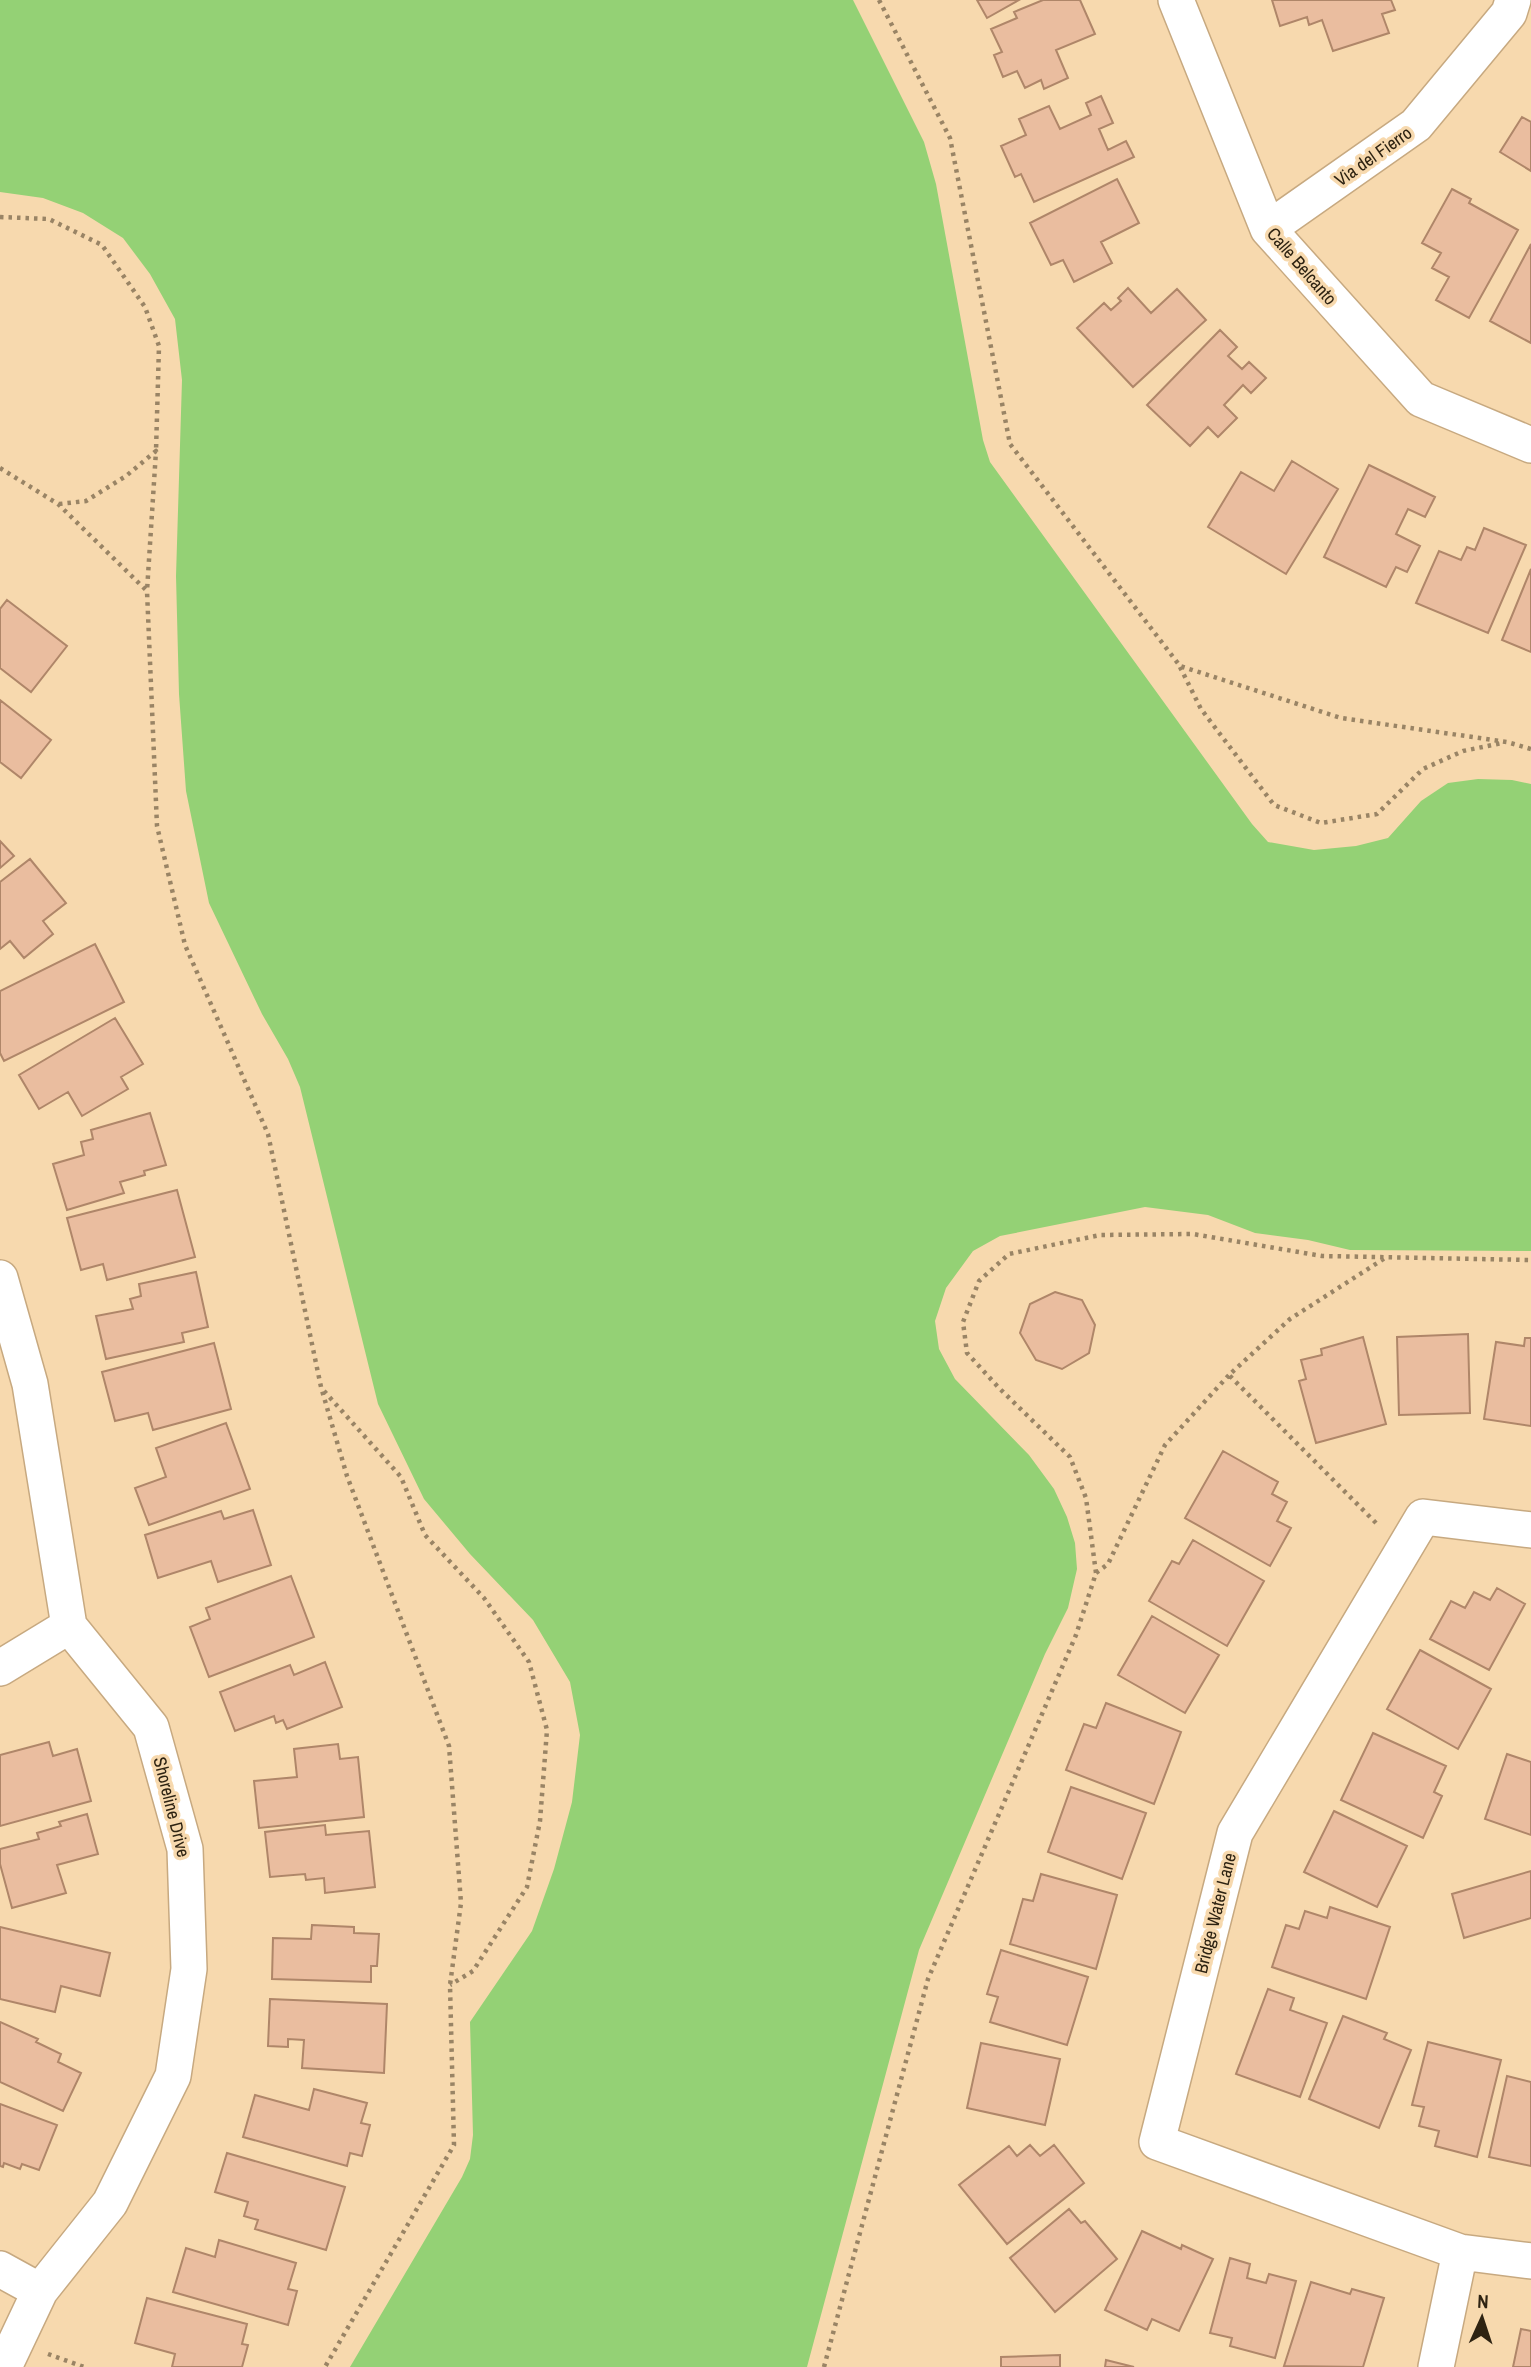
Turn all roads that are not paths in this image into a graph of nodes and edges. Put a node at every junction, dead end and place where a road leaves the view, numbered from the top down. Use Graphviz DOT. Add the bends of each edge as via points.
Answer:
graph roads {
  1 [pos="1175,0"];
  2 [pos="1514,0"];
  3 [pos="1268,229"];
  4 [pos="1531,445"];
  5 [pos="0,1278"];
  6 [pos="1531,1530"];
  7 [pos="69,1626"];
  8 [pos="0,1668"];
  9 [pos="1460,2252"];
  10 [pos="1531,2261"];
  11 [pos="0,2269"];
  12 [pos="40,2291"];
  13 [pos="4,2367"];
  14 [pos="1436,2367"];
  1 -- 3 [label="street, Calle Belcanto"];
  2 -- 3 [label="street, Via del Fierro" via="1509,13 1416,125"];
  3 -- 4 [label="street, Calle Belcanto" via="1421,399"];
  5 -- 7 [label="street, Shoreline Drive" via="30,1384"];
  6 -- 9 [label="street, Bridge Water Lane" via="1423,1517 1235,1833 1157,2142"];
  7 -- 8 [label="street"];
  7 -- 12 [label="street, Shoreline Drive" via="151,1727 185,1849 189,1969 173,2076 110,2203"];
  9 -- 10 [label="street"];
  9 -- 14 [label="street"];
  11 -- 12 [label="street"];
  12 -- 13 [label="street, Shoreline Drive"];
}
